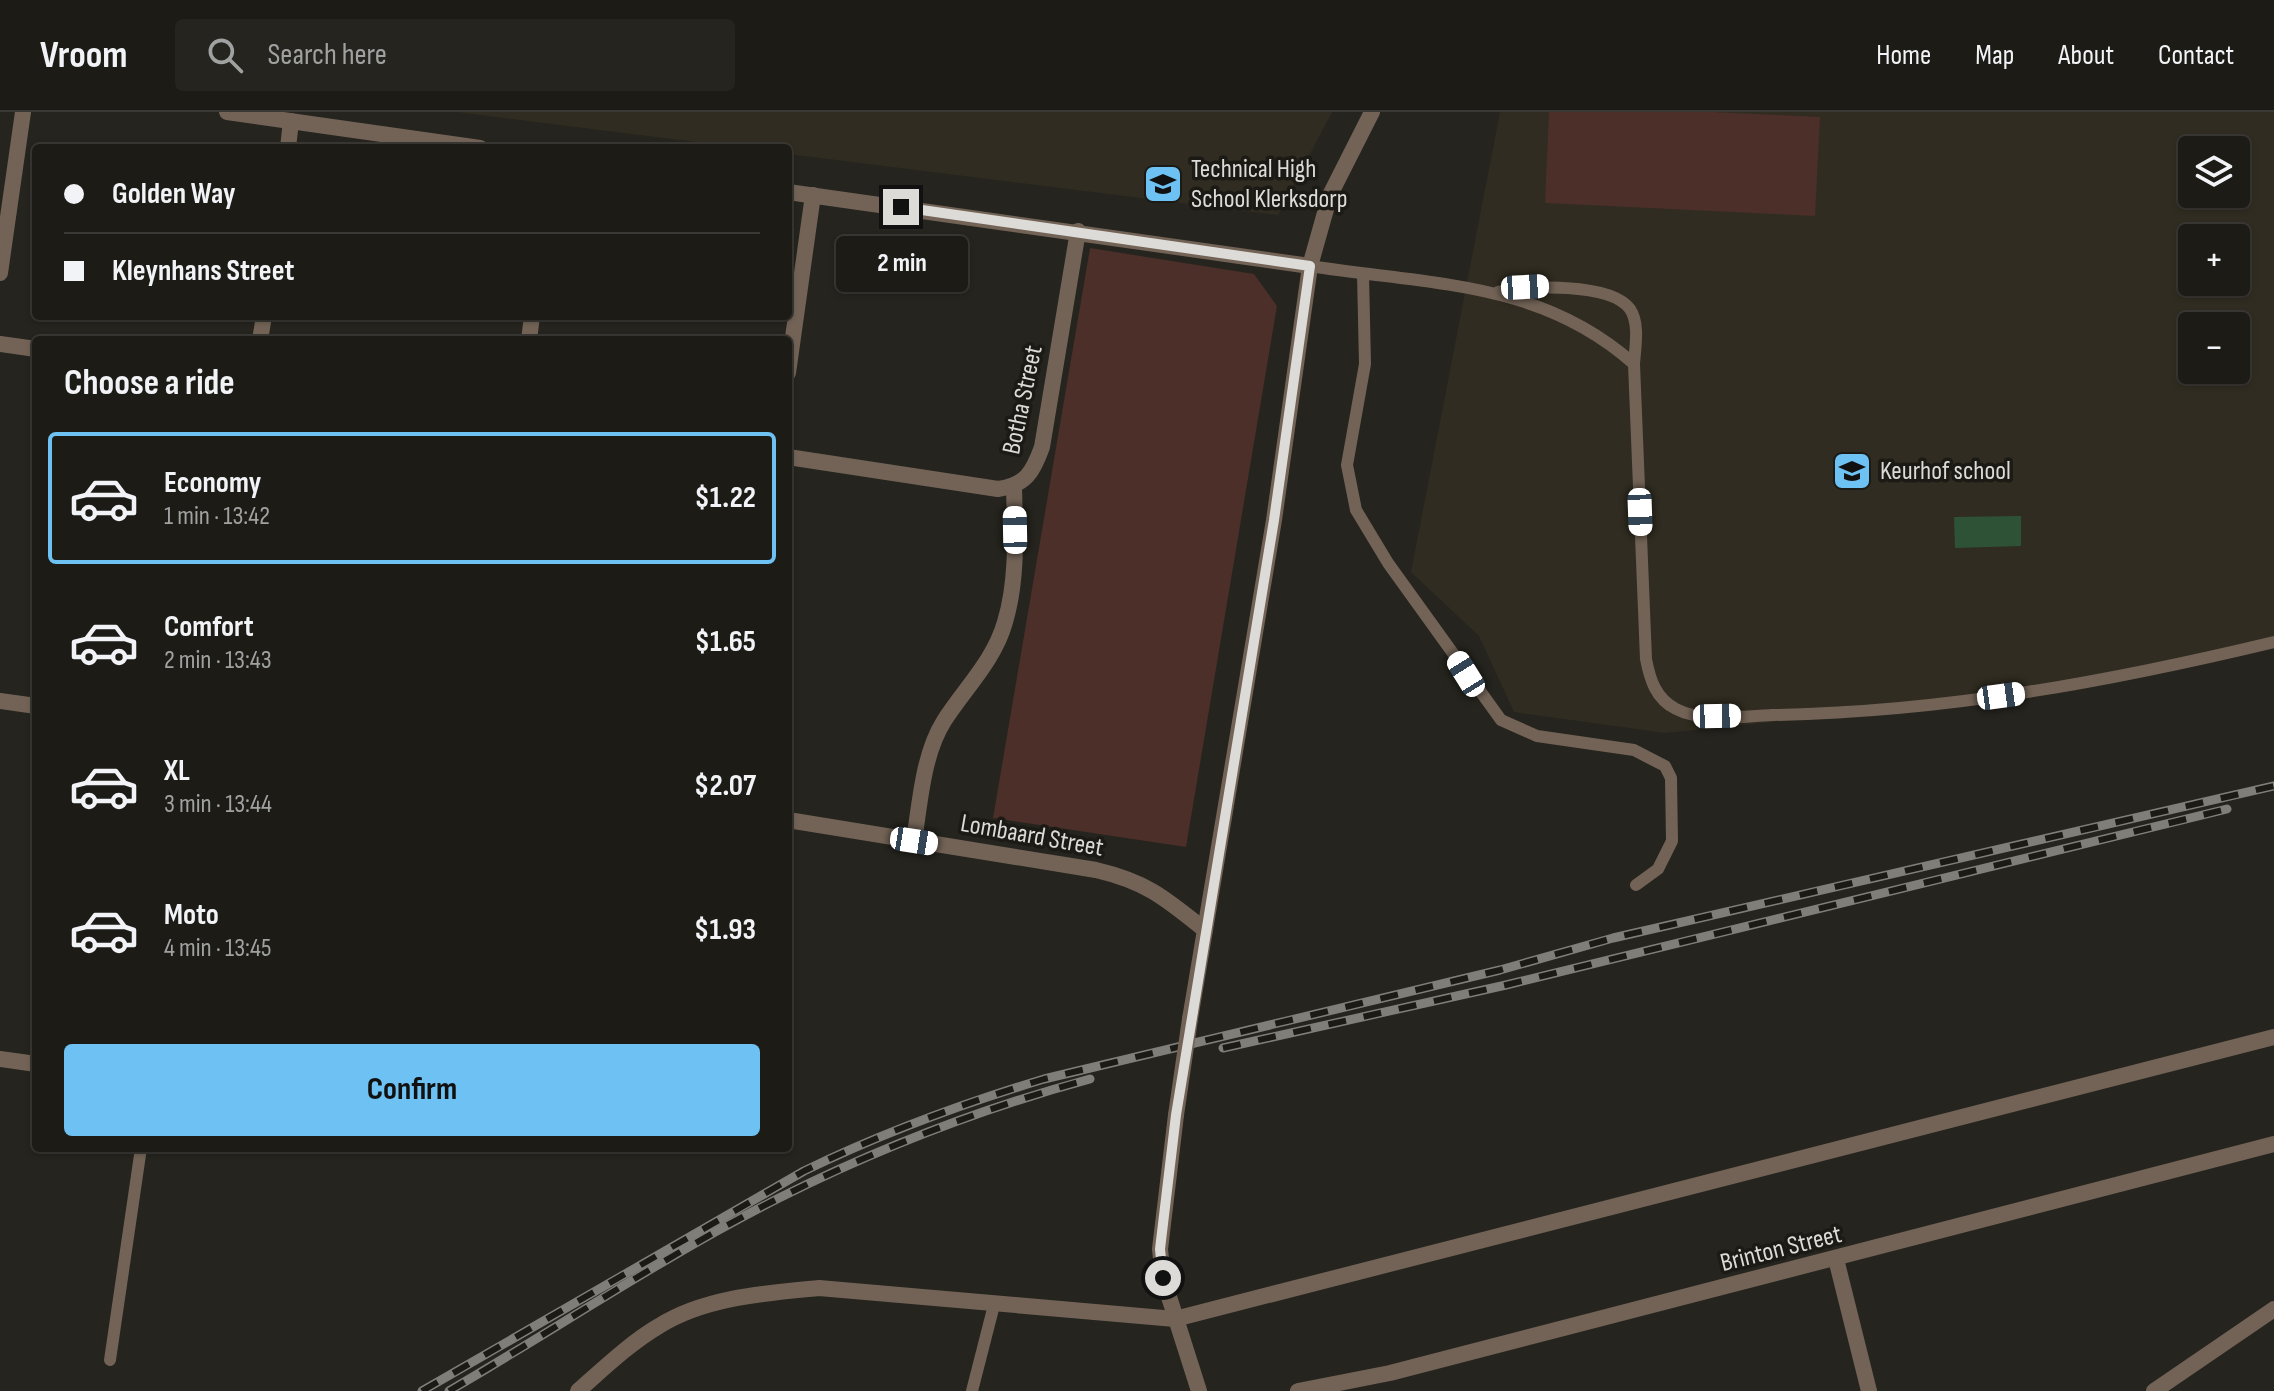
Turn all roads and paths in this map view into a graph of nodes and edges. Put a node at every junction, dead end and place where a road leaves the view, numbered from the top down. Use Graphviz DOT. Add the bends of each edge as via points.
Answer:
graph roads {
  1 [pos="23,112"];
  2 [pos="227,112"];
  3 [pos="1372,112"];
  4 [pos="291,121"];
  5 [pos="288,144"];
  6 [pos="452,144"];
  7 [pos="792,192"];
  8 [pos="813,195"];
  9 [pos="1078,231"];
  10 [pos="1310,266"];
  11 [pos="0,273"];
  12 [pos="1363,274"];
  13 [pos="1498,292"];
  14 [pos="0,344"];
  15 [pos="792,345"];
  16 [pos="32,348"];
  17 [pos="1634,364"];
  18 [pos="792,458"];
  19 [pos="1014,487"];
  20 [pos="2274,642"];
  21 [pos="0,701"];
  22 [pos="32,705"];
  23 [pos="792,821"];
  24 [pos="914,841"];
  25 [pos="1636,885"];
  26 [pos="1205,930"];
  27 [pos="2274,1037"];
  28 [pos="0,1059"];
  29 [pos="32,1063"];
  30 [pos="2274,1144"];
  31 [pos="140,1152"];
  32 [pos="1836,1259"];
  33 [pos="994,1305"];
  34 [pos="2274,1309"];
  35 [pos="1175,1319"];
  36 [pos="110,1360"];
  37 [pos="578,1391"];
  38 [pos="972,1391"];
  39 [pos="1199,1391"];
  40 [pos="1298,1391"];
  41 [pos="1869,1391"];
  42 [pos="2154,1391"];
  1 -- 11 [label="street"];
  2 -- 4 [label="street"];
  3 -- 10 [label="street" via="1330,195"];
  4 -- 5 [label="street"];
  4 -- 6 [label="street"];
  7 -- 8 [label="street"];
  8 -- 9 [label="street"];
  8 -- 15 [label="street"];
  9 -- 10 [label="street"];
  9 -- 19 [label="street, Botha Street" via="1042,447 1035,468"];
  10 -- 12 [label="lane"];
  10 -- 26 [label="street" via="1274,520"];
  12 -- 13 [label="lane"];
  12 -- 25 [label="lane" via="1365,364 1347,465 1356,510 1501,720 1537,736 1634,750 1665,766 1671,778 1672,841 1658,869"];
  13 -- 17 [label="lane" via="1579,323"];
  13 -- 17 [label="lane" via="1542,286 1618,300 1634,320"];
  14 -- 16 [label="street"];
  17 -- 20 [label="lane" via="1646,659 1656,690 1676,709 1717,716 1819,714 1971,700 2092,684"];
  18 -- 19 [label="street, Botha Street" via="998,489"];
  19 -- 24 [label="street" via="1015,551 1005,622 981,675 942,723 925,774"];
  21 -- 22 [label="street"];
  23 -- 24 [label="street, Lombaard Street"];
  24 -- 26 [label="street, Lombaard Street" via="1135,879"];
  26 -- 35 [label="street, bridge" via="1160,1249"];
  27 -- 35 [label="street"];
  28 -- 29 [label="street"];
  30 -- 32 [label="street, Brinton Street"];
  31 -- 36 [label="lane"];
  32 -- 40 [label="street, Brinton Street" via="1390,1373"];
  32 -- 41 [label="street"];
  33 -- 35 [label="street"];
  33 -- 37 [label="street" via="819,1288 722,1302 661,1325"];
  33 -- 38 [label="lane"];
  34 -- 42 [label="street"];
  35 -- 39 [label="street"];
}
